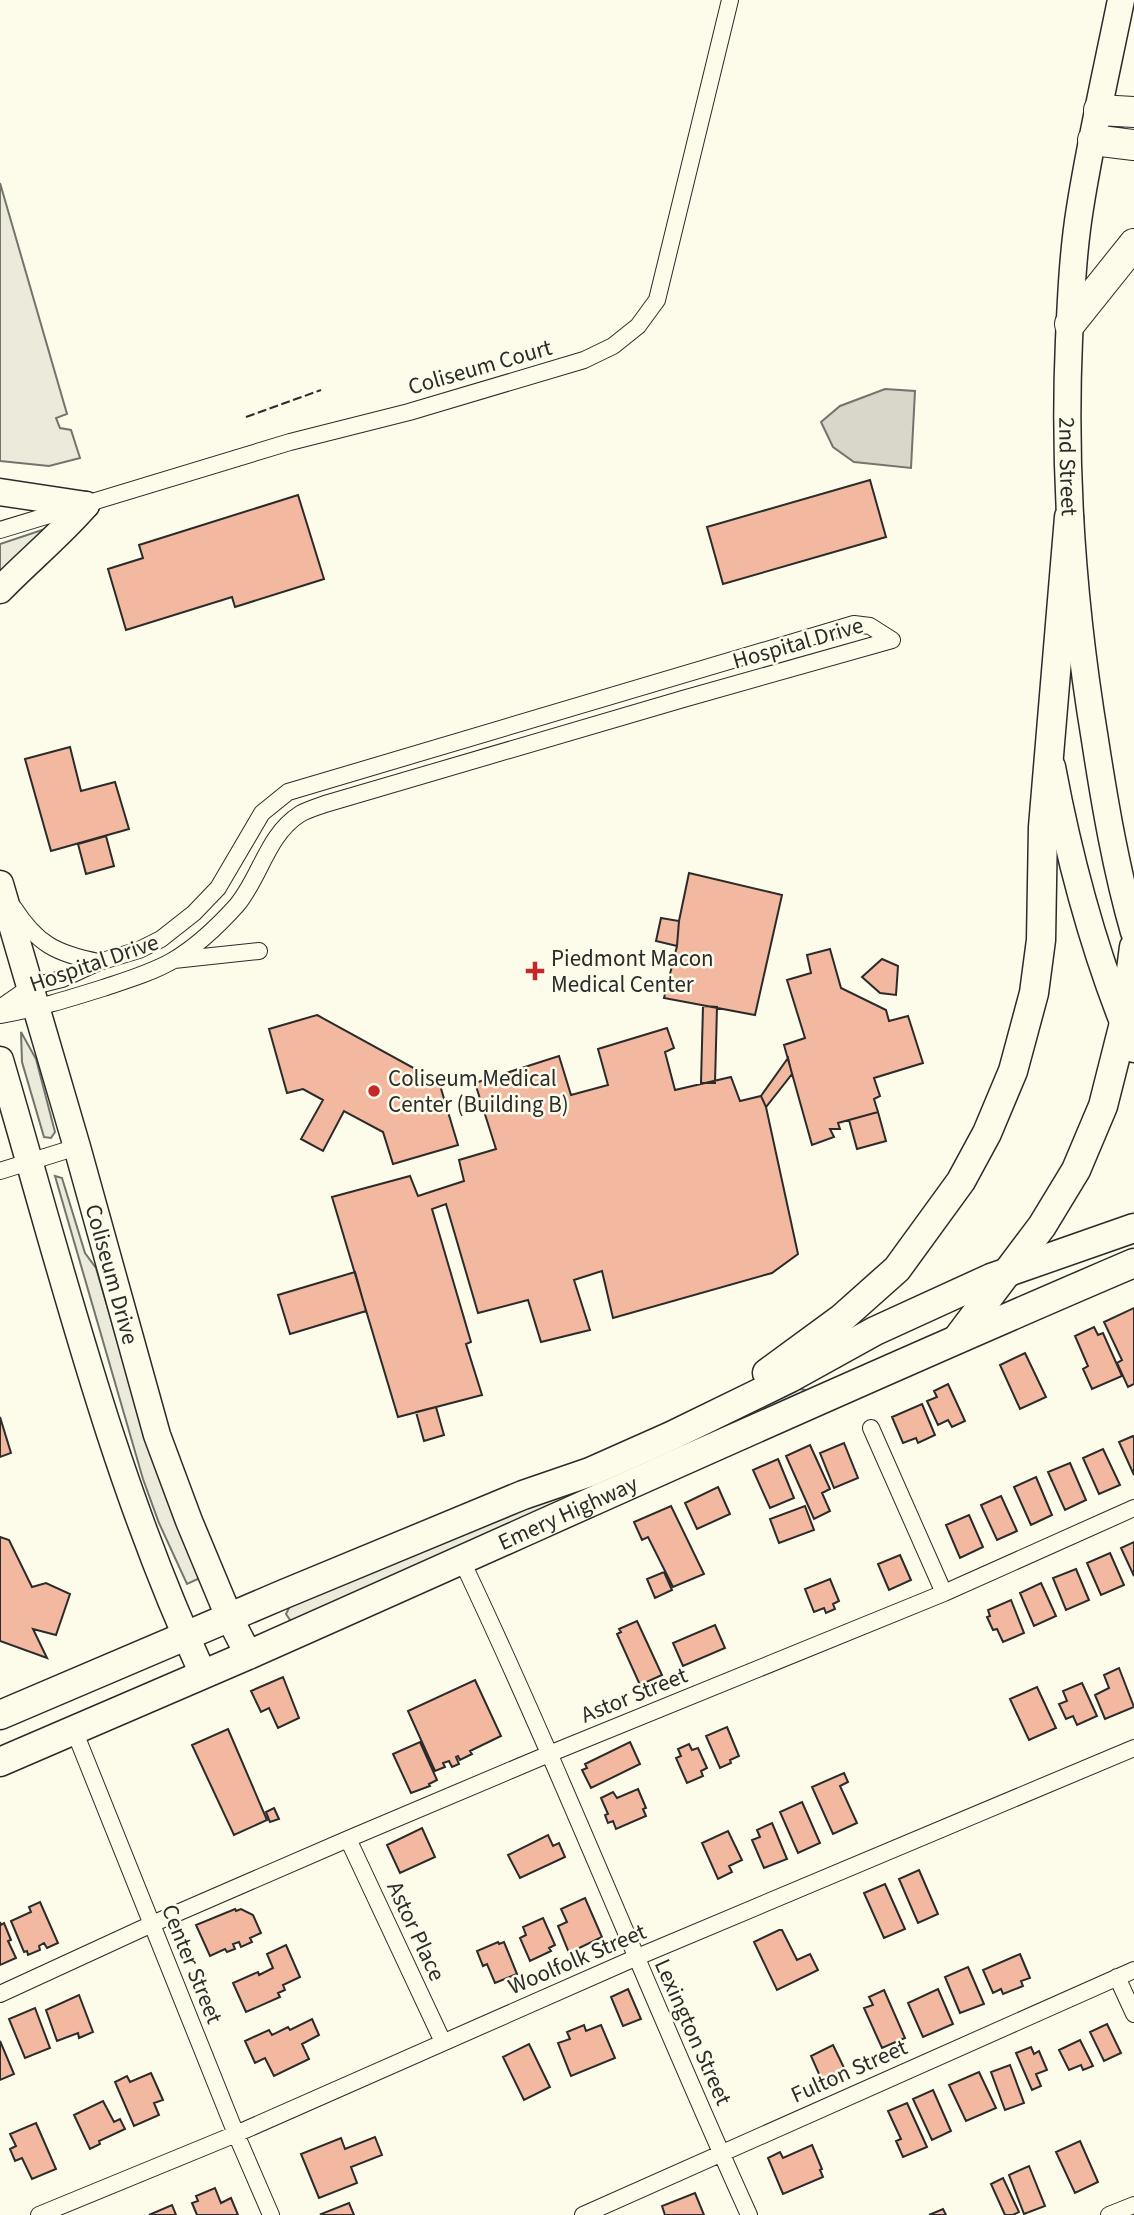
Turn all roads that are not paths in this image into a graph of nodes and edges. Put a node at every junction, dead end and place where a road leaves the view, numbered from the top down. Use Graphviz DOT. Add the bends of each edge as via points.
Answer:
graph roads {
  1 [pos="730,0"];
  2 [pos="1121,0"];
  3 [pos="1099,110"];
  4 [pos="1134,112"];
  5 [pos="1093,140"];
  6 [pos="1134,145"];
  7 [pos="1134,244"];
  8 [pos="1070,324"];
  9 [pos="0,492"];
  10 [pos="86,505"];
  11 [pos="1069,517"];
  12 [pos="0,530"];
  13 [pos="0,590"];
  14 [pos="1050,755"];
  15 [pos="1,886"];
  16 [pos="1134,932"];
  17 [pos="1134,947"];
  18 [pos="259,951"];
  19 [pos="174,960"];
  20 [pos="99,962"];
  21 [pos="34,998"];
  22 [pos="0,1008"];
  23 [pos="0,1015"];
  24 [pos="1124,1023"];
  25 [pos="1134,1049"];
  26 [pos="0,1060"];
  27 [pos="77,1147"];
  28 [pos="30,1162"];
  29 [pos="0,1171"];
  30 [pos="1134,1228"];
  31 [pos="1134,1263"];
  32 [pos="1006,1272"];
  33 [pos="955,1341"];
  34 [pos="870,1428"];
  35 [pos="671,1436"];
  36 [pos="1134,1508"];
  37 [pos="461,1559"];
  38 [pos="944,1593"];
  39 [pos="229,1617"];
  40 [pos="185,1635"];
  41 [pos="248,1654"];
  42 [pos="203,1674"];
  43 [pos="0,1715"];
  44 [pos="74,1730"];
  45 [pos="1134,1748"];
  46 [pos="549,1754"];
  47 [pos="0,1762"];
  48 [pos="348,1839"];
  49 [pos="152,1924"];
  50 [pos="635,1958"];
  51 [pos="1134,1970"];
  52 [pos="1117,1977"];
  53 [pos="0,1994"];
  54 [pos="1134,2014"];
  55 [pos="443,2042"];
  56 [pos="236,2134"];
  57 [pos="721,2153"];
  58 [pos="1134,2204"];
  59 [pos="39,2215"];
  60 [pos="271,2215"];
  61 [pos="583,2215"];
  62 [pos="749,2215"];
  63 [pos="1109,2215"];
  1 -- 10 [label="street, Coliseum Court" via="657,300 638,326 613,346 540,374 290,442"];
  2 -- 3 [label="main road, 2nd Street"];
  3 -- 4 [label="highway"];
  3 -- 5 [label="main road, 2nd Street"];
  5 -- 6 [label="highway"];
  5 -- 8 [label="main road, 2nd Street" via="1080,209"];
  7 -- 8 [label="highway"];
  8 -- 11 [label="main road, 2nd Street"];
  9 -- 10 [label="main road"];
  10 -- 12 [label="street, Coliseum Court"];
  10 -- 13 [label="main road"];
  11 -- 14 [label="highway"];
  11 -- 16 [label="main road, 2nd Street" via="1083,668 1104,798"];
  14 -- 24 [label="main road" via="1094,939"];
  14 -- 35 [label="highway" via="1034,993 1013,1072 961,1181 897,1269 842,1318"];
  15 -- 20 [label="street, Hospital Drive" via="39,940 59,952"];
  15 -- 21 [label="main road, Coliseum Drive"];
  17 -- 24 [label="highway"];
  18 -- 19 [label="street"];
  19 -- 20 [label="street, Hospital Drive" via="237,904 281,830 301,814 892,640 870,625 855,624 288,792 262,813 218,888 194,913 161,939"];
  19 -- 21 [label="street, Hospital Drive" via="149,973"];
  20 -- 21 [label="street, Hospital Drive"];
  21 -- 22 [label="street, Hospital Drive"];
  21 -- 23 [label="street, Hospital Drive"];
  21 -- 27 [label="main road, Coliseum Drive"];
  24 -- 25 [label="main road"];
  24 -- 32 [label="highway" via="1103,1106 1076,1170 1042,1226"];
  26 -- 28 [label="main road, Coliseum Drive"];
  27 -- 28 [label="street"];
  27 -- 39 [label="main road, Coliseum Drive" via="157,1435"];
  28 -- 29 [label="street"];
  28 -- 40 [label="main road, Coliseum Drive" via="122,1474"];
  30 -- 32 [label="highway, Emery Highway"];
  31 -- 33 [label="highway, Emery Highway"];
  32 -- 33 [label="highway"];
  32 -- 35 [label="highway, Emery Highway" via="876,1331"];
  33 -- 37 [label="highway, Emery Highway"];
  34 -- 38 [label="street"];
  35 -- 39 [label="highway, Emery Highway"];
  36 -- 38 [label="street, Astor Street"];
  37 -- 41 [label="highway, Emery Highway"];
  37 -- 46 [label="street, Lexington Street"];
  38 -- 46 [label="street, Astor Street"];
  39 -- 40 [label="highway, Emery Highway"];
  39 -- 41 [label="main road, Coliseum Drive"];
  40 -- 42 [label="main road, Coliseum Drive"];
  40 -- 43 [label="highway, Emery Highway"];
  41 -- 42 [label="highway, Emery Highway"];
  42 -- 44 [label="highway, Emery Highway"];
  44 -- 47 [label="highway, Emery Highway"];
  44 -- 49 [label="street, Center Street"];
  45 -- 50 [label="street, Woolfolk Street"];
  46 -- 48 [label="street, Astor Street"];
  46 -- 50 [label="street, Lexington Street"];
  48 -- 49 [label="street, Astor Street"];
  48 -- 55 [label="street, Astor Place"];
  49 -- 53 [label="street, Astor Street"];
  49 -- 56 [label="street, Center Street"];
  50 -- 55 [label="street, Woolfolk Street"];
  50 -- 57 [label="street, Lexington Street"];
  51 -- 52 [label="street, Fulton Street"];
  52 -- 54 [label="street"];
  52 -- 57 [label="street, Fulton Street"];
  55 -- 56 [label="street, Woolfolk Street"];
  56 -- 59 [label="street, Woolfolk Street"];
  56 -- 60 [label="street, Center Street"];
  57 -- 61 [label="street, Fulton Street"];
  57 -- 62 [label="street, Lexington Street"];
  58 -- 63 [label="street"];
}
